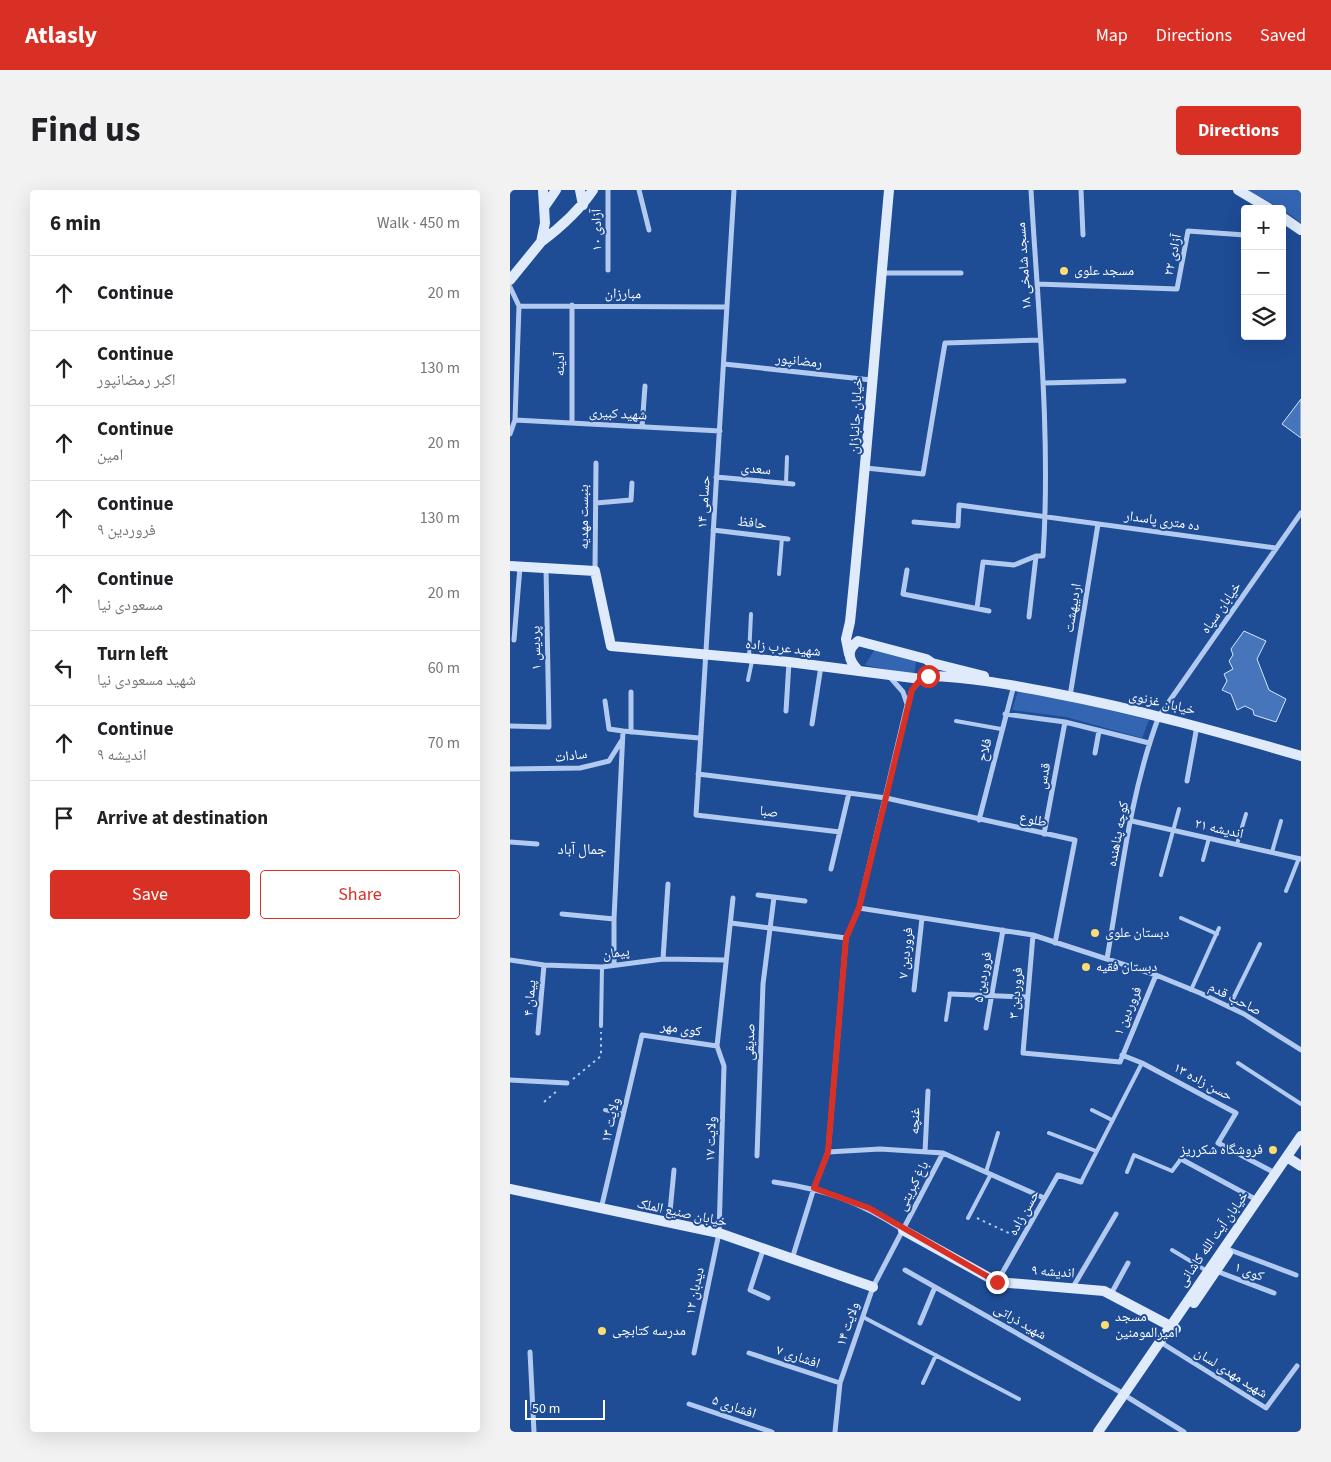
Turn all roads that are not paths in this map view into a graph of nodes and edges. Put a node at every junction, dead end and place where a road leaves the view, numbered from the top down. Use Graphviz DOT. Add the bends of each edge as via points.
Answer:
graph roads {
  1 [pos="543,190"];
  2 [pos="556,190"];
  3 [pos="580,190"];
  4 [pos="594,190"];
  5 [pos="608,190"];
  6 [pos="639,190"];
  7 [pos="734,190"];
  8 [pos="889,190"];
  9 [pos="1031,190"];
  10 [pos="1081,190"];
  11 [pos="1238,190"];
  12 [pos="583,204"];
  13 [pos="1263,205"];
  14 [pos="545,206"];
  15 [pos="1286,220"];
  16 [pos="649,230"];
  17 [pos="1301,230"];
  18 [pos="1084,235"];
  19 [pos="1241,235"];
  20 [pos="541,242"];
  21 [pos="608,270"];
  22 [pos="881,273"];
  23 [pos="962,273"];
  24 [pos="512,276"];
  25 [pos="1037,284"];
  26 [pos="510,286"];
  27 [pos="510,297"];
  28 [pos="515,301"];
  29 [pos="572,305"];
  30 [pos="519,306"];
  31 [pos="727,306"];
  32 [pos="1040,340"];
  33 [pos="724,364"];
  34 [pos="871,380"];
  35 [pos="1124,381"];
  36 [pos="1043,383"];
  37 [pos="645,386"];
  38 [pos="515,420"];
  39 [pos="572,423"];
  40 [pos="642,427"];
  41 [pos="720,431"];
  42 [pos="510,434"];
  43 [pos="787,457"];
  44 [pos="596,463"];
  45 [pos="866,468"];
  46 [pos="716,477"];
  47 [pos="632,484"];
  48 [pos="786,484"];
  49 [pos="793,484"];
  50 [pos="596,503"];
  51 [pos="1301,513"];
  52 [pos="1046,516"];
  53 [pos="914,522"];
  54 [pos="1098,524"];
  55 [pos="713,530"];
  56 [pos="785,538"];
  57 [pos="1276,548"];
  58 [pos="1036,556"];
  59 [pos="515,566"];
  60 [pos="546,568"];
  61 [pos="907,570"];
  62 [pos="595,571"];
  63 [pos="779,574"];
  64 [pos="977,608"];
  65 [pos="990,611"];
  66 [pos="751,614"];
  67 [pos="1029,617"];
  68 [pos="850,622"];
  69 [pos="514,640"];
  70 [pos="858,641"];
  71 [pos="704,653"];
  72 [pos="849,654"];
  73 [pos="751,658"];
  74 [pos="789,662"];
  75 [pos="932,664"];
  76 [pos="821,666"];
  77 [pos="858,670"];
  78 [pos="888,675"];
  79 [pos="925,677"];
  80 [pos="748,680"];
  81 [pos="1014,685"];
  82 [pos="631,692"];
  83 [pos="1070,696"];
  84 [pos="605,700"];
  85 [pos="907,705"];
  86 [pos="786,711"];
  87 [pos="1006,714"];
  88 [pos="1159,716"];
  89 [pos="956,721"];
  90 [pos="1065,722"];
  91 [pos="812,724"];
  92 [pos="510,726"];
  93 [pos="1198,726"];
  94 [pos="1002,729"];
  95 [pos="623,731"];
  96 [pos="1099,731"];
  97 [pos="631,732"];
  98 [pos="699,738"];
  99 [pos="622,740"];
  100 [pos="1149,743"];
  101 [pos="1095,753"];
  102 [pos="1301,756"];
  103 [pos="510,769"];
  104 [pos="698,774"];
  105 [pos="1186,781"];
  106 [pos="849,793"];
  107 [pos="886,798"];
  108 [pos="1179,809"];
  109 [pos="1246,814"];
  110 [pos="696,815"];
  111 [pos="979,820"];
  112 [pos="1132,821"];
  113 [pos="1281,821"];
  114 [pos="1174,830"];
  115 [pos="840,832"];
  116 [pos="1044,834"];
  117 [pos="1208,838"];
  118 [pos="510,842"];
  119 [pos="537,844"];
  120 [pos="1237,844"];
  121 [pos="1272,852"];
  122 [pos="1300,859"];
  123 [pos="1203,860"];
  124 [pos="830,870"];
  125 [pos="1161,875"];
  126 [pos="668,884"];
  127 [pos="1286,891"];
  128 [pos="758,895"];
  129 [pos="774,897"];
  130 [pos="733,898"];
  131 [pos="805,901"];
  132 [pos="859,908"];
  133 [pos="562,914"];
  134 [pos="922,918"];
  135 [pos="1181,918"];
  136 [pos="614,919"];
  137 [pos="731,923"];
  138 [pos="771,928"];
  139 [pos="1220,928"];
  140 [pos="1003,930"];
  141 [pos="1217,934"];
  142 [pos="1033,935"];
  143 [pos="846,938"];
  144 [pos="1055,943"];
  145 [pos="1260,944"];
  146 [pos="663,959"];
  147 [pos="1106,959"];
  148 [pos="510,960"];
  149 [pos="726,960"];
  150 [pos="544,964"];
  151 [pos="614,965"];
  152 [pos="602,967"];
  153 [pos="1156,975"];
  154 [pos="914,990"];
  155 [pos="1191,990"];
  156 [pos="950,994"];
  157 [pos="992,995"];
  158 [pos="1026,997"];
  159 [pos="1229,1007"];
  160 [pos="946,1020"];
  161 [pos="601,1026"];
  162 [pos="986,1028"];
  163 [pos="538,1033"];
  164 [pos="642,1035"];
  165 [pos="717,1046"];
  166 [pos="1301,1050"];
  167 [pos="1122,1055"];
  168 [pos="1142,1063"];
  169 [pos="1238,1063"];
  170 [pos="510,1080"];
  171 [pos="567,1084"];
  172 [pos="928,1091"];
  173 [pos="1301,1104"];
  174 [pos="605,1110"];
  175 [pos="1092,1110"];
  176 [pos="624,1114"];
  177 [pos="1112,1120"];
  178 [pos="998,1132"];
  179 [pos="1049,1132"];
  180 [pos="1301,1136"];
  181 [pos="1301,1146"];
  182 [pos="1096,1151"];
  183 [pos="828,1152"];
  184 [pos="925,1152"];
  185 [pos="943,1152"];
  186 [pos="757,1156"];
  187 [pos="1289,1158"];
  188 [pos="1181,1159"];
  189 [pos="1301,1166"];
  190 [pos="674,1170"];
  191 [pos="1127,1172"];
  192 [pos="988,1173"];
  193 [pos="1276,1173"];
  194 [pos="774,1182"];
  195 [pos="1081,1182"];
  196 [pos="814,1188"];
  197 [pos="510,1189"];
  198 [pos="1044,1198"];
  199 [pos="1257,1200"];
  200 [pos="600,1210"];
  201 [pos="1116,1214"];
  202 [pos="969,1216"];
  203 [pos="669,1223"];
  204 [pos="903,1230"];
  205 [pos="719,1233"];
  206 [pos="763,1250"];
  207 [pos="1172,1250"];
  208 [pos="1230,1250"];
  209 [pos="792,1259"];
  210 [pos="1128,1263"];
  211 [pos="905,1270"];
  212 [pos="1211,1271"];
  213 [pos="1296,1275"];
  214 [pos="997,1282"];
  215 [pos="873,1287"];
  216 [pos="1073,1287"];
  217 [pos="935,1288"];
  218 [pos="1274,1293"];
  219 [pos="1111,1295"];
  220 [pos="768,1298"];
  221 [pos="863,1317"];
  222 [pos="920,1323"];
  223 [pos="1173,1328"];
  224 [pos="1165,1345"];
  225 [pos="530,1352"];
  226 [pos="749,1352"];
  227 [pos="694,1353"];
  228 [pos="936,1355"];
  229 [pos="1297,1366"];
  230 [pos="840,1383"];
  231 [pos="923,1383"];
  232 [pos="1126,1396"];
  233 [pos="1019,1399"];
  234 [pos="689,1404"];
  235 [pos="534,1432"];
  236 [pos="772,1432"];
  237 [pos="835,1432"];
  238 [pos="1098,1432"];
  239 [pos="1106,1432"];
  240 [pos="1184,1432"];
  1 -- 14 [label="street"];
  2 -- 14 [label="street"];
  3 -- 12 [label="street"];
  4 -- 12 [label="street"];
  5 -- 21 [label="street, آزادی ۱۰"];
  6 -- 16 [label="street"];
  7 -- 31 [label="street, حسامی ۱۴"];
  8 -- 22 [label="street, خیابان جانبازان"];
  9 -- 25 [label="street, مسجد شامخی ۱۸"];
  10 -- 18 [label="street"];
  11 -- 13 [label="street"];
  12 -- 20 [label="street"];
  14 -- 20 [label="street"];
  15 -- 17 [label="street"];
  19 -- 25 [label="street, آزادی ۲۲" via="1188,231 1177,289"];
  20 -- 24 [label="street"];
  22 -- 23 [label="street"];
  22 -- 34 [label="street, خیابان جانبازان"];
  24 -- 26 [label="street"];
  25 -- 32 [label="street, مسجد شامخی ۱۸"];
  26 -- 28 [label="street"];
  27 -- 28 [label="street"];
  28 -- 30 [label="street"];
  29 -- 30 [label="street, مبارزان"];
  29 -- 31 [label="street, مبارزان"];
  29 -- 39 [label="street, آدینه"];
  30 -- 38 [label="street"];
  31 -- 33 [label="street, حسامی ۱۴"];
  32 -- 36 [label="street, مسجد شامخی ۱۸"];
  32 -- 45 [label="street" via="945,343 923,474"];
  33 -- 34 [label="street, رمضانپور"];
  33 -- 41 [label="street, حسامی ۱۴"];
  34 -- 45 [label="street, خیابان جانبازان"];
  35 -- 36 [label="street"];
  36 -- 52 [label="street, مسجد شامخی ۱۸"];
  37 -- 40 [label="street"];
  38 -- 39 [label="street, شهید کبیری"];
  38 -- 42 [label="street"];
  39 -- 40 [label="street, شهید کبیری"];
  40 -- 41 [label="street, شهید کبیری"];
  41 -- 46 [label="street, حسامی ۱۴"];
  43 -- 48 [label="lane"];
  44 -- 50 [label="street, بنبست مهدیه"];
  45 -- 68 [label="street, خیابان جانبازان"];
  46 -- 48 [label="street, سعدی"];
  46 -- 55 [label="street, حسامی ۱۴"];
  47 -- 50 [label="street" via="631,500"];
  48 -- 49 [label="street, سعدی"];
  50 -- 62 [label="street, بنبست مهدیه"];
  51 -- 57 [label="street, خیابان سپاه"];
  52 -- 53 [label="street, ده متری پاسدار" via="959,505 958,526"];
  52 -- 54 [label="street, ده متری پاسدار"];
  52 -- 58 [label="street, مسجد شامخی ۱۸" via="1044,556"];
  54 -- 57 [label="street, ده متری پاسدار"];
  54 -- 83 [label="street, اردیبهشت"];
  55 -- 56 [label="street, حافظ"];
  55 -- 71 [label="street, حسامی ۱۴"];
  56 -- 63 [label="lane"];
  57 -- 88 [label="street, خیابان سپاه"];
  58 -- 64 [label="street" via="1014,565 983,562"];
  58 -- 67 [label="street"];
  59 -- 60 [label="street"];
  59 -- 69 [label="street"];
  60 -- 62 [label="street"];
  60 -- 92 [label="street, پردیس ۱" via="548,727"];
  61 -- 64 [label="street" via="903,594"];
  62 -- 71 [label="street, شهید عرب زاده" via="611,646"];
  64 -- 65 [label="street"];
  66 -- 73 [label="lane"];
  68 -- 70 [label="street, خیابان جانبازان"];
  68 -- 72 [label="street" via="846,639"];
  70 -- 72 [label="street"];
  70 -- 75 [label="street" via="926,659"];
  71 -- 73 [label="street, شهید عرب زاده"];
  71 -- 98 [label="street, حسامی ۱۴"];
  72 -- 77 [label="street" via="851,663"];
  73 -- 74 [label="street, شهید عرب زاده"];
  73 -- 80 [label="lane"];
  74 -- 76 [label="street, شهید عرب زاده"];
  74 -- 86 [label="street"];
  75 -- 79 [label="street"];
  75 -- 81 [label="street"];
  76 -- 77 [label="street, شهید عرب زاده"];
  76 -- 91 [label="street"];
  77 -- 78 [label="street, شهید عرب زاده"];
  78 -- 79 [label="street, شهید عرب زاده"];
  78 -- 85 [label="street" via="903,692"];
  79 -- 81 [label="street, شهید عرب زاده" via="952,676"];
  79 -- 85 [label="street" via="912,690"];
  81 -- 83 [label="street, خیابان غزنوی"];
  81 -- 87 [label="street, فلاح"];
  82 -- 97 [label="street"];
  83 -- 88 [label="street, خیابان غزنوی"];
  84 -- 95 [label="street" via="609,729"];
  85 -- 107 [label="street"];
  87 -- 90 [label="street"];
  87 -- 94 [label="street, فلاح"];
  88 -- 93 [label="street, خیابان غزنوی"];
  88 -- 100 [label="street, کوچه پناهنده"];
  89 -- 94 [label="lane"];
  90 -- 96 [label="street"];
  90 -- 116 [label="street, قدس"];
  93 -- 102 [label="street, خیابان غزنوی"];
  93 -- 105 [label="street"];
  94 -- 111 [label="street, فلاح"];
  95 -- 97 [label="street"];
  95 -- 99 [label="street"];
  96 -- 100 [label="street"];
  96 -- 101 [label="street"];
  97 -- 98 [label="street"];
  98 -- 104 [label="street, حسامی ۱۴"];
  99 -- 103 [label="street, سادات" via="609,761 580,768"];
  99 -- 136 [label="street"];
  100 -- 112 [label="street, کوچه پناهنده"];
  104 -- 106 [label="street"];
  104 -- 110 [label="street, حسامی ۱۴"];
  106 -- 107 [label="street, طلوع"];
  106 -- 115 [label="street"];
  107 -- 111 [label="street, طلوع"];
  107 -- 132 [label="street"];
  108 -- 114 [label="lane"];
  109 -- 120 [label="lane"];
  110 -- 115 [label="street, صبا"];
  111 -- 116 [label="street, طلوع"];
  112 -- 114 [label="street, اندیشه ۲۱"];
  112 -- 147 [label="street, کوچه پناهنده"];
  113 -- 121 [label="lane"];
  114 -- 117 [label="street, اندیشه ۲۱"];
  114 -- 125 [label="lane"];
  115 -- 124 [label="street"];
  116 -- 144 [label="street, طلوع" via="1075,840"];
  117 -- 120 [label="street, اندیشه ۲۱"];
  117 -- 123 [label="lane"];
  118 -- 119 [label="street"];
  120 -- 121 [label="street, اندیشه ۲۱"];
  121 -- 122 [label="street, اندیشه ۲۱"];
  122 -- 127 [label="lane"];
  126 -- 146 [label="street"];
  128 -- 129 [label="street"];
  129 -- 131 [label="street"];
  129 -- 138 [label="street"];
  130 -- 137 [label="street"];
  132 -- 134 [label="street, صاحب قدم"];
  132 -- 143 [label="street"];
  133 -- 136 [label="street"];
  134 -- 140 [label="street, صاحب قدم"];
  134 -- 154 [label="street, فروردین ۷"];
  135 -- 141 [label="lane"];
  136 -- 151 [label="street"];
  137 -- 138 [label="street"];
  137 -- 149 [label="street"];
  138 -- 143 [label="street"];
  138 -- 186 [label="street, صدیقی" via="764,984"];
  139 -- 141 [label="lane"];
  140 -- 142 [label="street, صاحب قدم"];
  140 -- 157 [label="street, فروردین ۵"];
  141 -- 155 [label="lane"];
  142 -- 144 [label="street, صاحب قدم"];
  142 -- 158 [label="street, فروردین ۳"];
  143 -- 183 [label="street"];
  144 -- 147 [label="street, صاحب قدم"];
  145 -- 159 [label="lane"];
  146 -- 149 [label="street, پیمان"];
  146 -- 151 [label="street, پیمان"];
  147 -- 153 [label="street, صاحب قدم"];
  148 -- 150 [label="street, پیمان"];
  149 -- 165 [label="street"];
  150 -- 152 [label="street, پیمان"];
  150 -- 163 [label="street, پیمان ۴"];
  151 -- 152 [label="street, پیمان"];
  152 -- 161 [label="lane"];
  153 -- 155 [label="street, صاحب قدم"];
  153 -- 167 [label="street, فروردین ۱"];
  155 -- 159 [label="street, صاحب قدم"];
  156 -- 157 [label="street"];
  156 -- 160 [label="lane"];
  157 -- 158 [label="street"];
  157 -- 162 [label="street, فروردین ۵"];
  158 -- 167 [label="street, فروردین ۳" via="1023,1053 1120,1062"];
  159 -- 166 [label="street, صاحب قدم"];
  164 -- 165 [label="street, کوی مهر"];
  164 -- 176 [label="street, ولایت ۱۳"];
  165 -- 205 [label="street, ولایت ۱۷" via="724,1066"];
  167 -- 168 [label="street, حسن زاده ۱۳"];
  168 -- 177 [label="lane"];
  168 -- 193 [label="street, حسن زاده ۱۳" via="1236,1113 1218,1143"];
  169 -- 173 [label="lane"];
  170 -- 171 [label="street"];
  172 -- 184 [label="street, غنچه"];
  174 -- 176 [label="lane"];
  175 -- 177 [label="lane"];
  176 -- 200 [label="street, ولایت ۱۳"];
  177 -- 182 [label="lane"];
  178 -- 192 [label="lane"];
  179 -- 182 [label="lane"];
  180 -- 187 [label="street, خیابان آیت الله کاشانی"];
  181 -- 187 [label="street, خیابان آیت الله کاشانی"];
  182 -- 195 [label="lane"];
  183 -- 184 [label="street" via="880,1149"];
  183 -- 196 [label="street"];
  184 -- 185 [label="street"];
  185 -- 192 [label="street"];
  185 -- 204 [label="street, باغ کبریتی"];
  187 -- 189 [label="street"];
  187 -- 193 [label="street, خیابان آیت الله کاشانی"];
  187 -- 208 [label="street, خیابان آیت الله کاشانی"];
  188 -- 191 [label="lane" via="1172,1172 1134,1155"];
  188 -- 199 [label="street"];
  190 -- 203 [label="street"];
  192 -- 198 [label="street"];
  192 -- 202 [label="lane"];
  193 -- 199 [label="street, خیابان آیت الله کاشانی"];
  194 -- 196 [label="street"];
  195 -- 198 [label="street, حسن زاده" via="1058,1175"];
  196 -- 204 [label="street" via="869,1208"];
  196 -- 209 [label="street"];
  197 -- 200 [label="street, خیابان صنیع الملک"];
  198 -- 214 [label="street, حسن زاده"];
  199 -- 212 [label="street, خیابان آیت الله کاشانی"];
  200 -- 203 [label="street, خیابان صنیع الملک"];
  201 -- 216 [label="street"];
  203 -- 205 [label="street, خیابان صنیع الملک"];
  204 -- 214 [label="street, اندیشه ۹"];
  204 -- 215 [label="street, ولایت ۱۴"];
  205 -- 206 [label="street, خیابان صنیع الملک"];
  205 -- 227 [label="street, دیدبان ۱۲"];
  206 -- 209 [label="street, خیابان صنیع الملک"];
  206 -- 220 [label="street" via="750,1290"];
  207 -- 212 [label="lane"];
  208 -- 212 [label="street, خیابان آیت الله کاشانی"];
  208 -- 213 [label="street"];
  209 -- 215 [label="street, خیابان صنیع الملک"];
  210 -- 219 [label="street"];
  211 -- 217 [label="street, شهید ذراتی"];
  212 -- 218 [label="street, کوی ۱"];
  212 -- 223 [label="street, خیابان آیت الله کاشانی"];
  214 -- 216 [label="street, اندیشه ۹"];
  215 -- 221 [label="street, ولایت ۱۴"];
  216 -- 219 [label="street, اندیشه ۹"];
  217 -- 222 [label="street"];
  217 -- 232 [label="street, شهید ذراتی"];
  219 -- 223 [label="street, اندیشه ۹"];
  221 -- 228 [label="lane"];
  221 -- 230 [label="street, ولایت ۱۴"];
  223 -- 224 [label="street, خیابان آیت الله کاشانی"];
  223 -- 232 [label="street, خیابان آیت الله کاشانی"];
  224 -- 229 [label="street, شهید مهدی لسان" via="1266,1408"];
  224 -- 232 [label="street, خیابان آیت الله کاشانی"];
  225 -- 235 [label="street"];
  226 -- 230 [label="street, افشاری ۷"];
  228 -- 231 [label="lane"];
  228 -- 233 [label="lane"];
  230 -- 237 [label="street, ولایت ۱۴"];
  232 -- 238 [label="street, خیابان آیت الله کاشانی"];
  232 -- 239 [label="street, خیابان آیت الله کاشانی"];
  232 -- 240 [label="street, شهید ذراتی"];
  234 -- 236 [label="street, افشاری ۵"];
}
